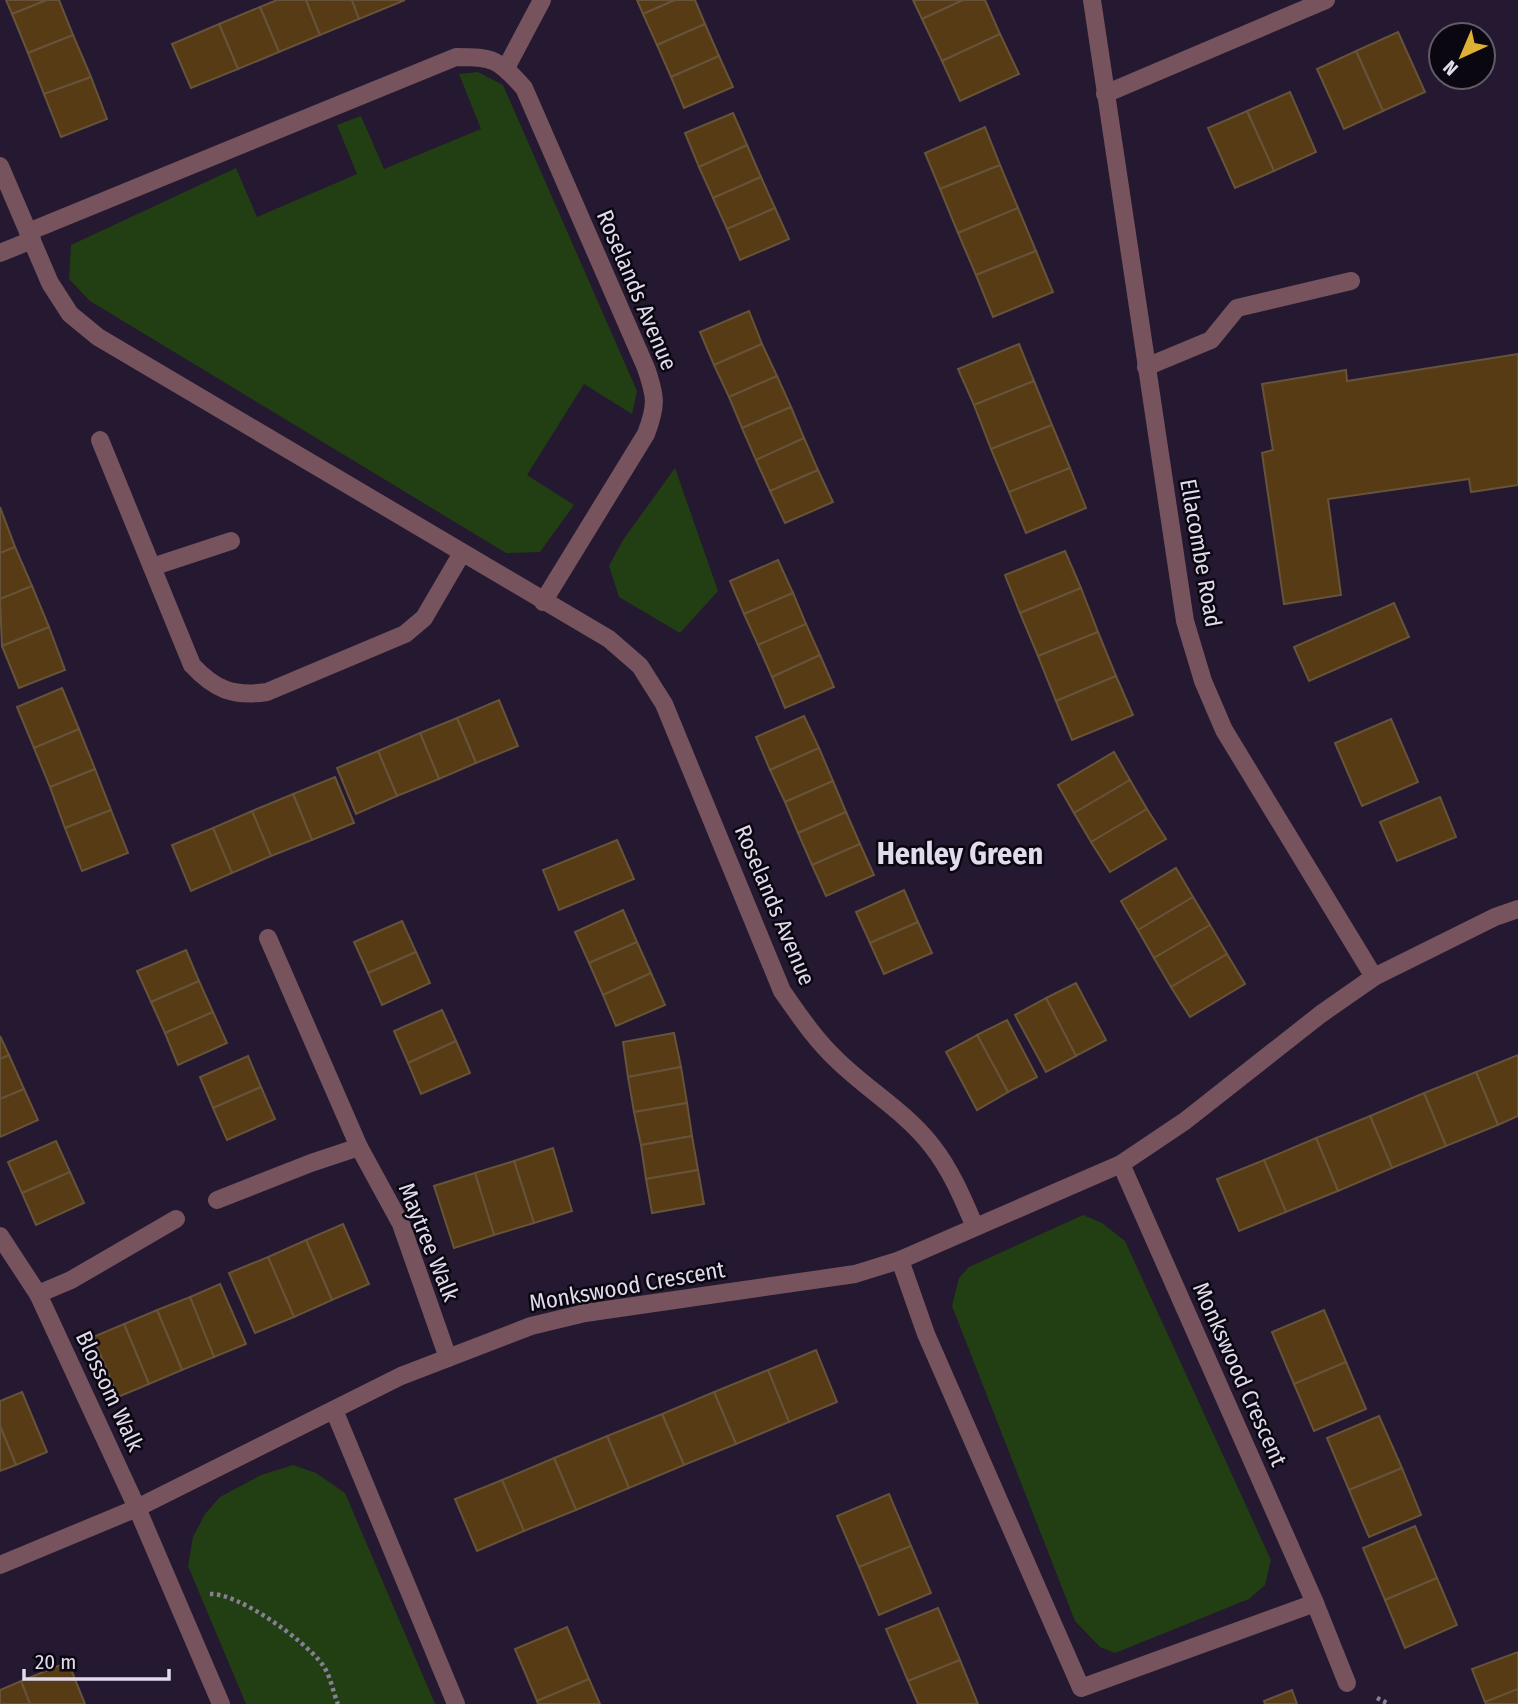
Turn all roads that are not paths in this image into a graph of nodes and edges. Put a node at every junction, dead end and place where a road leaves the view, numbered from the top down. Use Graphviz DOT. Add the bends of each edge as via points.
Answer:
graph roads {
  1 [pos="542,0"];
  2 [pos="1092,0"];
  3 [pos="1326,0"];
  4 [pos="506,68"];
  5 [pos="1105,94"];
  6 [pos="0,166"];
  7 [pos="30,236"];
  8 [pos="0,253"];
  9 [pos="1351,281"];
  10 [pos="1146,367"];
  11 [pos="100,440"];
  12 [pos="231,541"];
  13 [pos="462,553"];
  14 [pos="152,567"];
  15 [pos="543,602"];
  16 [pos="1518,909"];
  17 [pos="268,938"];
  18 [pos="1374,977"];
  19 [pos="359,1147"];
  20 [pos="1121,1164"];
  21 [pos="217,1200"];
  22 [pos="176,1219"];
  23 [pos="975,1227"];
  24 [pos="0,1236"];
  25 [pos="900,1260"];
  26 [pos="38,1294"];
  27 [pos="448,1358"];
  28 [pos="334,1410"];
  29 [pos="137,1508"];
  30 [pos="0,1565"];
  31 [pos="1315,1603"];
  32 [pos="1347,1683"];
  33 [pos="1084,1696"];
  34 [pos="220,1704"];
  35 [pos="456,1704"];
  1 -- 4 [label="street"];
  2 -- 5 [label="street, Ellacombe Road"];
  3 -- 5 [label="street"];
  4 -- 7 [label="street" via="485,57 456,57"];
  4 -- 15 [label="street, Roselands Avenue" via="524,88 654,391 655,410 646,434"];
  5 -- 10 [label="street, Ellacombe Road"];
  6 -- 7 [label="street, Roselands Avenue"];
  7 -- 8 [label="street"];
  7 -- 13 [label="street, Roselands Avenue" via="50,283 70,314 99,337"];
  9 -- 10 [label="street" via="1237,308 1211,340"];
  10 -- 18 [label="street, Ellacombe Road" via="1185,621 1203,681 1224,730"];
  11 -- 14 [label="street"];
  12 -- 14 [label="street"];
  13 -- 14 [label="street" via="424,618 405,634 267,692 246,695 206,681 192,665"];
  13 -- 15 [label="street, Roselands Avenue"];
  15 -- 23 [label="street, Roselands Avenue" via="609,639 640,666 664,704 782,991 836,1059 932,1145 957,1184"];
  16 -- 18 [label="street, Monkswood Crescent"];
  17 -- 19 [label="street, Maytree Walk"];
  18 -- 20 [label="street, Monkswood Crescent"];
  19 -- 21 [label="street"];
  19 -- 27 [label="street, Maytree Walk" via="401,1224"];
  20 -- 23 [label="street, Monkswood Crescent"];
  20 -- 31 [label="street, Monkswood Crescent"];
  22 -- 26 [label="street"];
  23 -- 25 [label="street, Monkswood Crescent"];
  24 -- 26 [label="street, Blossom Walk"];
  25 -- 27 [label="street, Monkswood Crescent" via="855,1274 585,1313 531,1326"];
  25 -- 33 [label="street" via="926,1334"];
  26 -- 29 [label="street, Blossom Walk"];
  27 -- 28 [label="street, Monkswood Crescent"];
  28 -- 29 [label="street, Monkswood Crescent"];
  28 -- 35 [label="street"];
  29 -- 30 [label="street, Monkswood Crescent"];
  29 -- 34 [label="street"];
  31 -- 32 [label="street, Monkswood Crescent"];
  31 -- 33 [label="street"];
}
